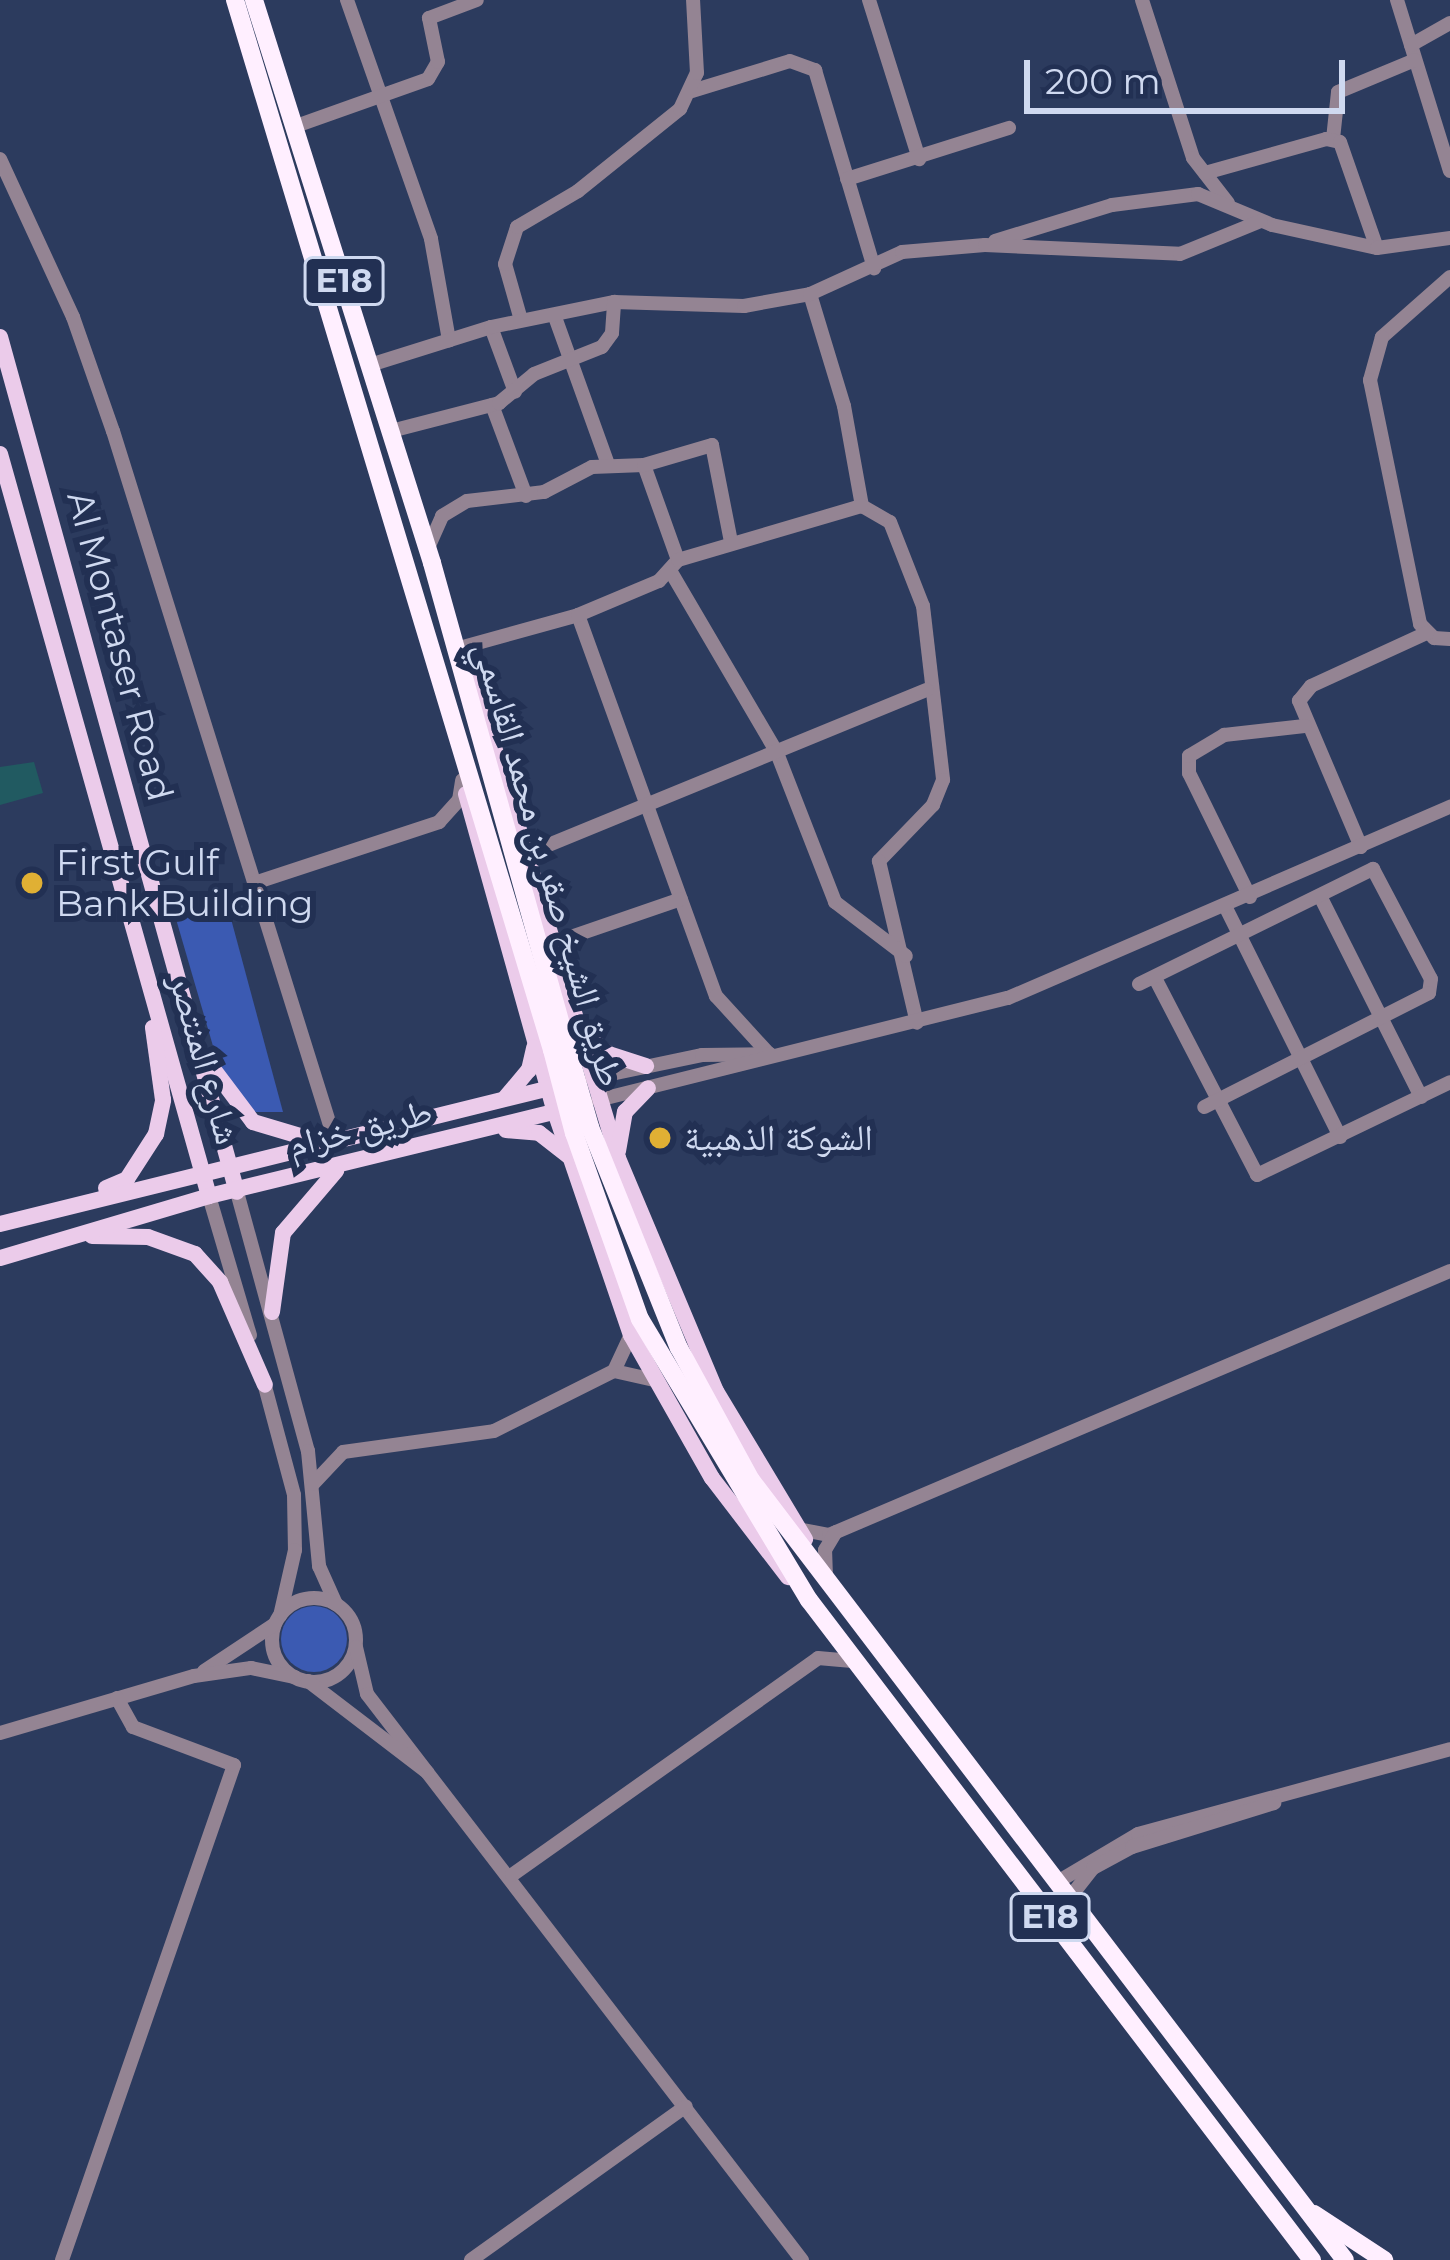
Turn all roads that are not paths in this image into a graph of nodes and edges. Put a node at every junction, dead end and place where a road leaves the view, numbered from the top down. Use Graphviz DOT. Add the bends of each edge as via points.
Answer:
graph roads {
  1 [pos="235,0"];
  2 [pos="254,0"];
  3 [pos="346,0"];
  4 [pos="475,0"];
  5 [pos="693,0"];
  6 [pos="869,0"];
  7 [pos="1142,0"];
  8 [pos="1397,0"];
  9 [pos="1450,23"];
  10 [pos="1413,53"];
  11 [pos="692,92"];
  12 [pos="377,97"];
  13 [pos="296,126"];
  14 [pos="1009,128"];
  15 [pos="1333,139"];
  16 [pos="0,159"];
  17 [pos="919,159"];
  18 [pos="1450,171"];
  19 [pos="1205,173"];
  20 [pos="847,179"];
  21 [pos="1228,203"];
  22 [pos="1261,221"];
  23 [pos="1450,238"];
  24 [pos="985,245"];
  25 [pos="1377,248"];
  26 [pos="874,268"];
  27 [pos="1450,277"];
  28 [pos="809,294"];
  29 [pos="614,302"];
  30 [pos="555,317"];
  31 [pos="521,320"];
  32 [pos="490,327"];
  33 [pos="0,337"];
  34 [pos="449,340"];
  35 [pos="570,359"];
  36 [pos="370,365"];
  37 [pos="515,392"];
  38 [pos="492,405"];
  39 [pos="391,431"];
  40 [pos="0,454"];
  41 [pos="608,464"];
  42 [pos="644,465"];
  43 [pos="526,496"];
  44 [pos="414,505"];
  45 [pos="862,506"];
  46 [pos="442,516"];
  47 [pos="730,542"];
  48 [pos="430,556"];
  49 [pos="408,565"];
  50 [pos="674,566"];
  51 [pos="578,615"];
  52 [pos="1427,633"];
  53 [pos="1450,639"];
  54 [pos="463,646"];
  55 [pos="927,690"];
  56 [pos="1304,726"];
  57 [pos="777,753"];
  58 [pos="462,780"];
  59 [pos="651,806"];
  60 [pos="1450,807"];
  61 [pos="1361,847"];
  62 [pos="529,854"];
  63 [pos="254,883"];
  64 [pos="1320,896"];
  65 [pos="1250,897"];
  66 [pos="681,899"];
  67 [pos="1226,908"];
  68 [pos="1241,937"];
  69 [pos="556,942"];
  70 [pos="906,956"];
  71 [pos="145,967"];
  72 [pos="1155,978"];
  73 [pos="1138,984"];
  74 [pos="1381,1017"];
  75 [pos="917,1023"];
  76 [pos="579,1026"];
  77 [pos="533,1035"];
  78 [pos="199,1040"];
  79 [pos="560,1048"];
  80 [pos="775,1056"];
  81 [pos="1302,1058"];
  82 [pos="646,1066"];
  83 [pos="592,1078"];
  84 [pos="1450,1082"];
  85 [pos="548,1088"];
  86 [pos="648,1088"];
  87 [pos="1421,1096"];
  88 [pos="598,1100"];
  89 [pos="490,1104"];
  90 [pos="1210,1104"];
  91 [pos="555,1112"];
  92 [pos="487,1130"];
  93 [pos="582,1130"];
  94 [pos="1340,1137"];
  95 [pos="331,1142"];
  96 [pos="569,1158"];
  97 [pos="618,1158"];
  98 [pos="231,1167"];
  99 [pos="340,1167"];
  100 [pos="203,1172"];
  101 [pos="238,1192"];
  102 [pos="209,1196"];
  103 [pos="74,1204"];
  104 [pos="0,1225"];
  105 [pos="73,1236"];
  106 [pos="0,1258"];
  107 [pos="1450,1270"];
  108 [pos="272,1312"];
  109 [pos="631,1336"];
  110 [pos="614,1371"];
  111 [pos="654,1380"];
  112 [pos="265,1384"];
  113 [pos="313,1484"];
  114 [pos="798,1529"];
  115 [pos="836,1532"];
  116 [pos="831,1586"];
  117 [pos="809,1600"];
  118 [pos="336,1604"];
  119 [pos="278,1619"];
  120 [pos="824,1622"];
  121 [pos="356,1647"];
  122 [pos="818,1658"];
  123 [pos="855,1661"];
  124 [pos="194,1676"];
  125 [pos="302,1679"];
  126 [pos="117,1697"];
  127 [pos="0,1732"];
  128 [pos="1450,1753"];
  129 [pos="449,1791"];
  130 [pos="512,1875"];
  131 [pos="1059,1881"];
  132 [pos="1071,1896"];
  133 [pos="686,2106"];
  134 [pos="1295,2202"];
  135 [pos="1293,2234"];
  136 [pos="62,2260"];
  137 [pos="471,2260"];
  138 [pos="802,2260"];
  139 [pos="1298,2260"];
  140 [pos="1312,2260"];
  141 [pos="1345,2260"];
  142 [pos="1384,2260"];
  1 -- 49 [label="highway, طريق الشيخ صقر بن محمد القاسمي / E18"];
  2 -- 13 [label="highway, طريق الشيخ صقر بن محمد القاسمي / E18"];
  3 -- 12 [label="street"];
  4 -- 12 [label="street" via="429,18 435,74"];
  5 -- 11 [label="street" via="699,47"];
  6 -- 17 [label="street"];
  7 -- 19 [label="street" via="1190,151"];
  8 -- 10 [label="street"];
  9 -- 10 [label="street"];
  10 -- 15 [label="street" via="1338,92"];
  10 -- 18 [label="street"];
  11 -- 20 [label="street" via="790,61 808,64 820,77"];
  11 -- 31 [label="street" via="578,191 517,227 506,263"];
  12 -- 13 [label="street"];
  12 -- 34 [label="street" via="431,239"];
  13 -- 36 [label="highway, طريق الشيخ صقر بن محمد القاسمي / E18"];
  14 -- 17 [label="street"];
  15 -- 19 [label="street"];
  15 -- 25 [label="street" via="1350,153"];
  16 -- 63 [label="street" via="107,412"];
  17 -- 20 [label="street"];
  19 -- 21 [label="street"];
  20 -- 26 [label="street"];
  21 -- 22 [label="street"];
  21 -- 24 [label="street" via="1198,194 1144,199"];
  22 -- 24 [label="street" via="1180,254"];
  22 -- 25 [label="street"];
  23 -- 25 [label="street"];
  24 -- 26 [label="street" via="902,252"];
  26 -- 28 [label="street"];
  27 -- 52 [label="street" via="1382,337 1370,368 1371,405"];
  28 -- 29 [label="street" via="744,306"];
  28 -- 45 [label="street" via="844,406"];
  29 -- 30 [label="street"];
  29 -- 35 [label="street" via="609,341"];
  30 -- 31 [label="street"];
  30 -- 35 [label="street"];
  31 -- 32 [label="street"];
  32 -- 34 [label="street"];
  32 -- 37 [label="street"];
  33 -- 78 [label="main road, Al Montaser Road"];
  34 -- 36 [label="street"];
  35 -- 37 [label="street"];
  35 -- 41 [label="street"];
  36 -- 39 [label="highway, طريق الشيخ صقر بن محمد القاسمي / E18"];
  37 -- 38 [label="street"];
  38 -- 39 [label="street"];
  38 -- 43 [label="street"];
  39 -- 44 [label="highway, طريق الشيخ صقر بن محمد القاسمي / E18"];
  40 -- 71 [label="main road, شارع المنتصر"];
  41 -- 42 [label="street"];
  41 -- 43 [label="street"];
  42 -- 47 [label="street" via="712,445"];
  42 -- 50 [label="street"];
  43 -- 46 [label="street" via="479,497"];
  44 -- 46 [label="street"];
  44 -- 48 [label="highway, طريق الشيخ صقر بن محمد القاسمي / E18"];
  45 -- 47 [label="street"];
  45 -- 55 [label="street" via="886,515 921,595"];
  46 -- 48 [label="street"];
  47 -- 50 [label="street"];
  48 -- 54 [label="main road"];
  48 -- 79 [label="highway, طريق الشيخ صقر بن محمد القاسمي / E18"];
  49 -- 58 [label="main road"];
  49 -- 79 [label="highway, طريق الشيخ صقر بن محمد القاسمي / E18"];
  50 -- 51 [label="street"];
  50 -- 57 [label="street"];
  51 -- 54 [label="street"];
  51 -- 59 [label="street"];
  52 -- 53 [label="street"];
  52 -- 56 [label="street" via="1306,690 1298,707"];
  54 -- 62 [label="main road"];
  55 -- 57 [label="street"];
  55 -- 70 [label="street" via="940,794 879,861"];
  56 -- 61 [label="street"];
  56 -- 65 [label="street" via="1224,735 1189,756 1189,773"];
  57 -- 59 [label="street"];
  57 -- 70 [label="street" via="841,910"];
  58 -- 63 [label="street" via="459,800 439,822"];
  58 -- 77 [label="main road"];
  59 -- 62 [label="street"];
  59 -- 66 [label="street"];
  60 -- 61 [label="street"];
  61 -- 65 [label="street"];
  62 -- 69 [label="main road"];
  63 -- 95 [label="street"];
  64 -- 68 [label="street"];
  64 -- 74 [label="street"];
  64 -- 74 [label="street" via="1373,868 1431,979 1429,993"];
  65 -- 67 [label="street"];
  66 -- 69 [label="street"];
  66 -- 80 [label="street" via="721,1005"];
  67 -- 68 [label="street"];
  67 -- 75 [label="street" via="1060,980"];
  68 -- 72 [label="street"];
  68 -- 81 [label="street"];
  69 -- 76 [label="main road"];
  70 -- 75 [label="street"];
  71 -- 100 [label="main road, شارع المنتصر"];
  71 -- 103 [label="main road" via="163,1100 156,1134 128,1179"];
  72 -- 73 [label="street"];
  72 -- 90 [label="street"];
  74 -- 81 [label="street"];
  74 -- 87 [label="street"];
  75 -- 80 [label="street"];
  76 -- 82 [label="main road" via="596,1048"];
  76 -- 83 [label="main road"];
  77 -- 85 [label="main road"];
  77 -- 89 [label="main road" via="524,1079"];
  78 -- 95 [label="main road" via="230,1101 254,1122"];
  78 -- 98 [label="main road, شارع المنتصر"];
  79 -- 93 [label="highway, طريق الشيخ صقر بن محمد القاسمي / E18, bridge"];
  80 -- 82 [label="street"];
  80 -- 86 [label="street"];
  81 -- 90 [label="street"];
  81 -- 94 [label="street"];
  82 -- 83 [label="street"];
  83 -- 85 [label="main road, طريق خزام"];
  83 -- 88 [label="main road"];
  84 -- 87 [label="street"];
  85 -- 89 [label="main road, طريق خزام"];
  85 -- 91 [label="main road"];
  86 -- 88 [label="street"];
  86 -- 97 [label="main road" via="625,1112"];
  87 -- 94 [label="street"];
  88 -- 91 [label="main road, طريق خزام"];
  88 -- 97 [label="main road"];
  89 -- 95 [label="main road, طريق خزام"];
  90 -- 94 [label="street" via="1257,1175"];
  91 -- 92 [label="main road, طريق خزام"];
  91 -- 96 [label="main road"];
  92 -- 96 [label="main road" via="538,1133"];
  92 -- 99 [label="main road, طريق خزام"];
  93 -- 116 [label="highway, طريق الشيخ صقر بن محمد القاسمي / E18" via="712,1411"];
  93 -- 117 [label="highway, طريق الشيخ صقر بن محمد القاسمي / E18" via="640,1319"];
  95 -- 98 [label="main road, طريق خزام"];
  96 -- 109 [label="main road"];
  97 -- 114 [label="main road" via="716,1390"];
  98 -- 100 [label="main road, طريق خزام"];
  98 -- 101 [label="main road, شارع المنتصر"];
  99 -- 101 [label="main road, طريق خزام"];
  99 -- 108 [label="main road" via="283,1233"];
  100 -- 102 [label="main road, شارع المنتصر"];
  100 -- 103 [label="main road, طريق خزام"];
  101 -- 102 [label="main road, طريق خزام"];
  101 -- 108 [label="street, شارع المنتصر"];
  102 -- 105 [label="main road, طريق خزام"];
  102 -- 112 [label="street, شارع المنتصر"];
  103 -- 104 [label="main road, طريق خزام"];
  105 -- 106 [label="main road, طريق خزام"];
  105 -- 112 [label="main road" via="148,1237 195,1254 220,1282"];
  107 -- 115 [label="street"];
  108 -- 113 [label="street, شارع المنتصر"];
  109 -- 110 [label="street"];
  109 -- 111 [label="main road"];
  110 -- 111 [label="street"];
  110 -- 113 [label="street" via="478,1438 343,1452"];
  111 -- 117 [label="main road" via="712,1478"];
  112 -- 119 [label="street, شارع المنتصر" via="294,1495 296,1550"];
  113 -- 118 [label="street, شارع المنتصر" via="320,1566"];
  114 -- 115 [label="street"];
  114 -- 116 [label="main road"];
  115 -- 116 [label="street" via="825,1550"];
  116 -- 134 [label="highway, طريق الشيخ صقر بن محمد القاسمي / E18"];
  117 -- 120 [label="highway, طريق الشيخ صقر بن محمد القاسمي / E18"];
  118 -- 119 [label="street" via="310,1598"];
  118 -- 121 [label="street" via="353,1622"];
  119 -- 124 [label="street" via="248,1648"];
  119 -- 125 [label="street" via="276,1658"];
  120 -- 122 [label="street"];
  120 -- 123 [label="highway, طريق الشيخ صقر بن محمد القاسمي / E18"];
  121 -- 125 [label="street" via="344,1670"];
  121 -- 129 [label="street" via="367,1694"];
  122 -- 123 [label="street"];
  122 -- 130 [label="street"];
  123 -- 135 [label="highway, طريق الشيخ صقر بن محمد القاسمي / E18"];
  124 -- 125 [label="street" via="251,1668"];
  124 -- 126 [label="street"];
  125 -- 129 [label="street"];
  126 -- 127 [label="street"];
  126 -- 136 [label="street" via="133,1727 234,1765"];
  128 -- 131 [label="street" via="1138,1834"];
  128 -- 132 [label="street" via="1132,1847 1093,1868"];
  129 -- 130 [label="street"];
  130 -- 133 [label="street"];
  133 -- 137 [label="street"];
  133 -- 138 [label="street"];
  134 -- 141 [label="highway, طريق الشيخ صقر بن محمد القاسمي / E18"];
  134 -- 142 [label="highway"];
  135 -- 139 [label="highway"];
  135 -- 140 [label="highway, طريق الشيخ صقر بن محمد القاسمي / E18"];
}
